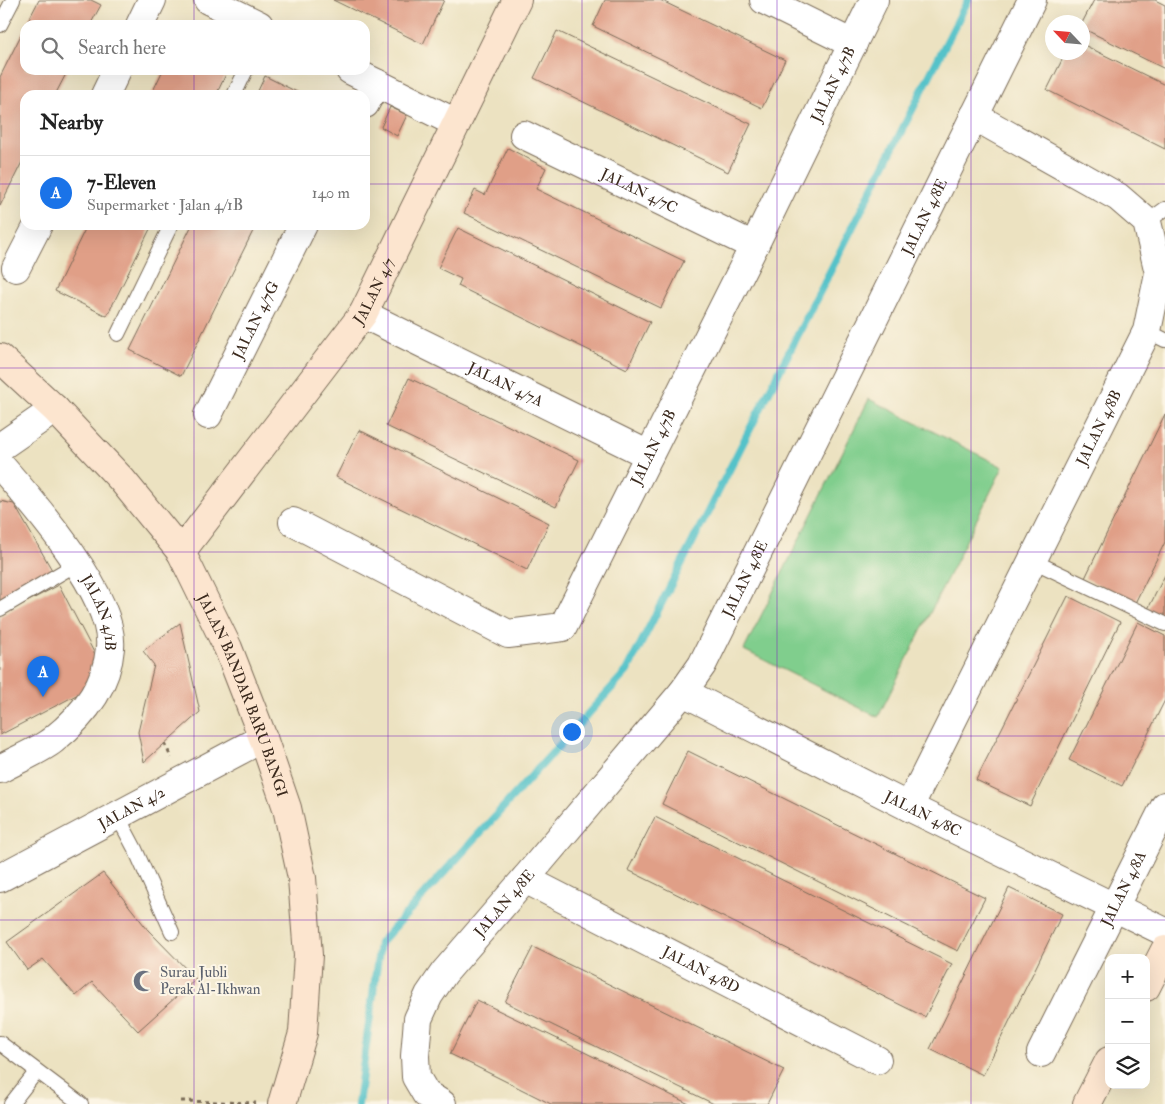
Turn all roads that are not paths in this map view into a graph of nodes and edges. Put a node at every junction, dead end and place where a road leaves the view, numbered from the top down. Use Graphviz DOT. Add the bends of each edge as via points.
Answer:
graph roads {
  1 [pos="13,0"];
  2 [pos="152,0"];
  3 [pos="208,0"];
  4 [pos="517,0"];
  5 [pos="764,0"];
  6 [pos="874,0"];
  7 [pos="1032,0"];
  8 [pos="142,20"];
  9 [pos="249,20"];
  10 [pos="0,25"];
  11 [pos="853,44"];
  12 [pos="114,75"];
  13 [pos="244,75"];
  14 [pos="354,75"];
  15 [pos="107,90"];
  16 [pos="236,90"];
  17 [pos="367,90"];
  18 [pos="370,93"];
  19 [pos="974,116"];
  20 [pos="456,123"];
  21 [pos="524,135"];
  22 [pos="1156,215"];
  23 [pos="35,230"];
  24 [pos="169,230"];
  25 [pos="301,230"];
  26 [pos="754,246"];
  27 [pos="16,268"];
  28 [pos="362,314"];
  29 [pos="118,334"];
  30 [pos="1156,335"];
  31 [pos="0,358"];
  32 [pos="55,409"];
  33 [pos="208,415"];
  34 [pos="0,447"];
  35 [pos="649,455"];
  36 [pos="0,465"];
  37 [pos="293,522"];
  38 [pos="181,552"];
  39 [pos="1031,560"];
  40 [pos="78,563"];
  41 [pos="0,609"];
  42 [pos="1165,624"];
  43 [pos="683,692"];
  44 [pos="263,738"];
  45 [pos="0,769"];
  46 [pos="1165,806"];
  47 [pos="909,807"];
  48 [pos="117,815"];
  49 [pos="2,873"];
  50 [pos="525,879"];
  51 [pos="1114,908"];
  52 [pos="172,932"];
  53 [pos="1165,932"];
  54 [pos="1165,950"];
  55 [pos="1150,979"];
  56 [pos="0,1043"];
  57 [pos="1041,1053"];
  58 [pos="877,1060"];
  59 [pos="1105,1070"];
  60 [pos="37,1071"];
  61 [pos="11,1104"];
  62 [pos="81,1104"];
  63 [pos="282,1104"];
  64 [pos="442,1104"];
  65 [pos="1087,1104"];
  1 -- 10 [label="lane"];
  2 -- 8 [label="street"];
  3 -- 9 [label="street"];
  4 -- 20 [label="street, JALAN 4/7"];
  5 -- 11 [label="street"];
  6 -- 11 [label="street, JALAN 4/7B"];
  7 -- 19 [label="street, JALAN 4/8E"];
  11 -- 26 [label="street, JALAN 4/7B"];
  12 -- 15 [label="street"];
  13 -- 16 [label="lane"];
  14 -- 17 [label="street"];
  18 -- 20 [label="street"];
  19 -- 22 [label="street, JALAN 4/8B"];
  19 -- 43 [label="street, JALAN 4/8E" via="702,665"];
  20 -- 28 [label="street, JALAN 4/7"];
  21 -- 26 [label="street, JALAN 4/7C"];
  22 -- 30 [label="street, JALAN 4/8B" via="1159,273"];
  23 -- 27 [label="street"];
  24 -- 29 [label="lane"];
  25 -- 33 [label="street, JALAN 4/7G"];
  26 -- 35 [label="street, JALAN 4/7B"];
  28 -- 35 [label="street, JALAN 4/7A"];
  28 -- 38 [label="street, JALAN 4/7"];
  30 -- 39 [label="street, JALAN 4/8B"];
  31 -- 32 [label="street, JALAN BANDAR BARU BANGI"];
  32 -- 34 [label="street"];
  32 -- 38 [label="street, JALAN BANDAR BARU BANGI" via="122,480"];
  35 -- 37 [label="street, JALAN 4/7B" via="563,627 508,634"];
  36 -- 40 [label="street, JALAN 4/1B"];
  38 -- 44 [label="street, JALAN BANDAR BARU BANGI" via="228,648"];
  39 -- 42 [label="lane"];
  39 -- 47 [label="street, JALAN 4/8B"];
  40 -- 41 [label="lane"];
  40 -- 45 [label="street, JALAN 4/1B" via="106,618 110,648 104,680 82,714 52,741"];
  43 -- 47 [label="street, JALAN 4/8C"];
  43 -- 50 [label="street, JALAN 4/8E"];
  44 -- 48 [label="street, JALAN 4/2"];
  44 -- 63 [label="street, JALAN BANDAR BARU BANGI" via="287,808 302,878 308,955 303,1033"];
  46 -- 51 [label="street, JALAN 4/8A"];
  47 -- 51 [label="street, JALAN 4/8C"];
  48 -- 49 [label="street, JALAN 4/2"];
  48 -- 52 [label="lane"];
  50 -- 58 [label="street, JALAN 4/8D"];
  50 -- 64 [label="street, JALAN 4/8E" via="444,973 428,995 418,1020 416,1077 426,1094"];
  51 -- 53 [label="street, JALAN 4/8C"];
  51 -- 57 [label="street, JALAN 4/8A"];
  54 -- 55 [label="street"];
  56 -- 60 [label="lane"];
  59 -- 65 [label="street"];
  60 -- 61 [label="lane"];
  60 -- 62 [label="lane"];
}
